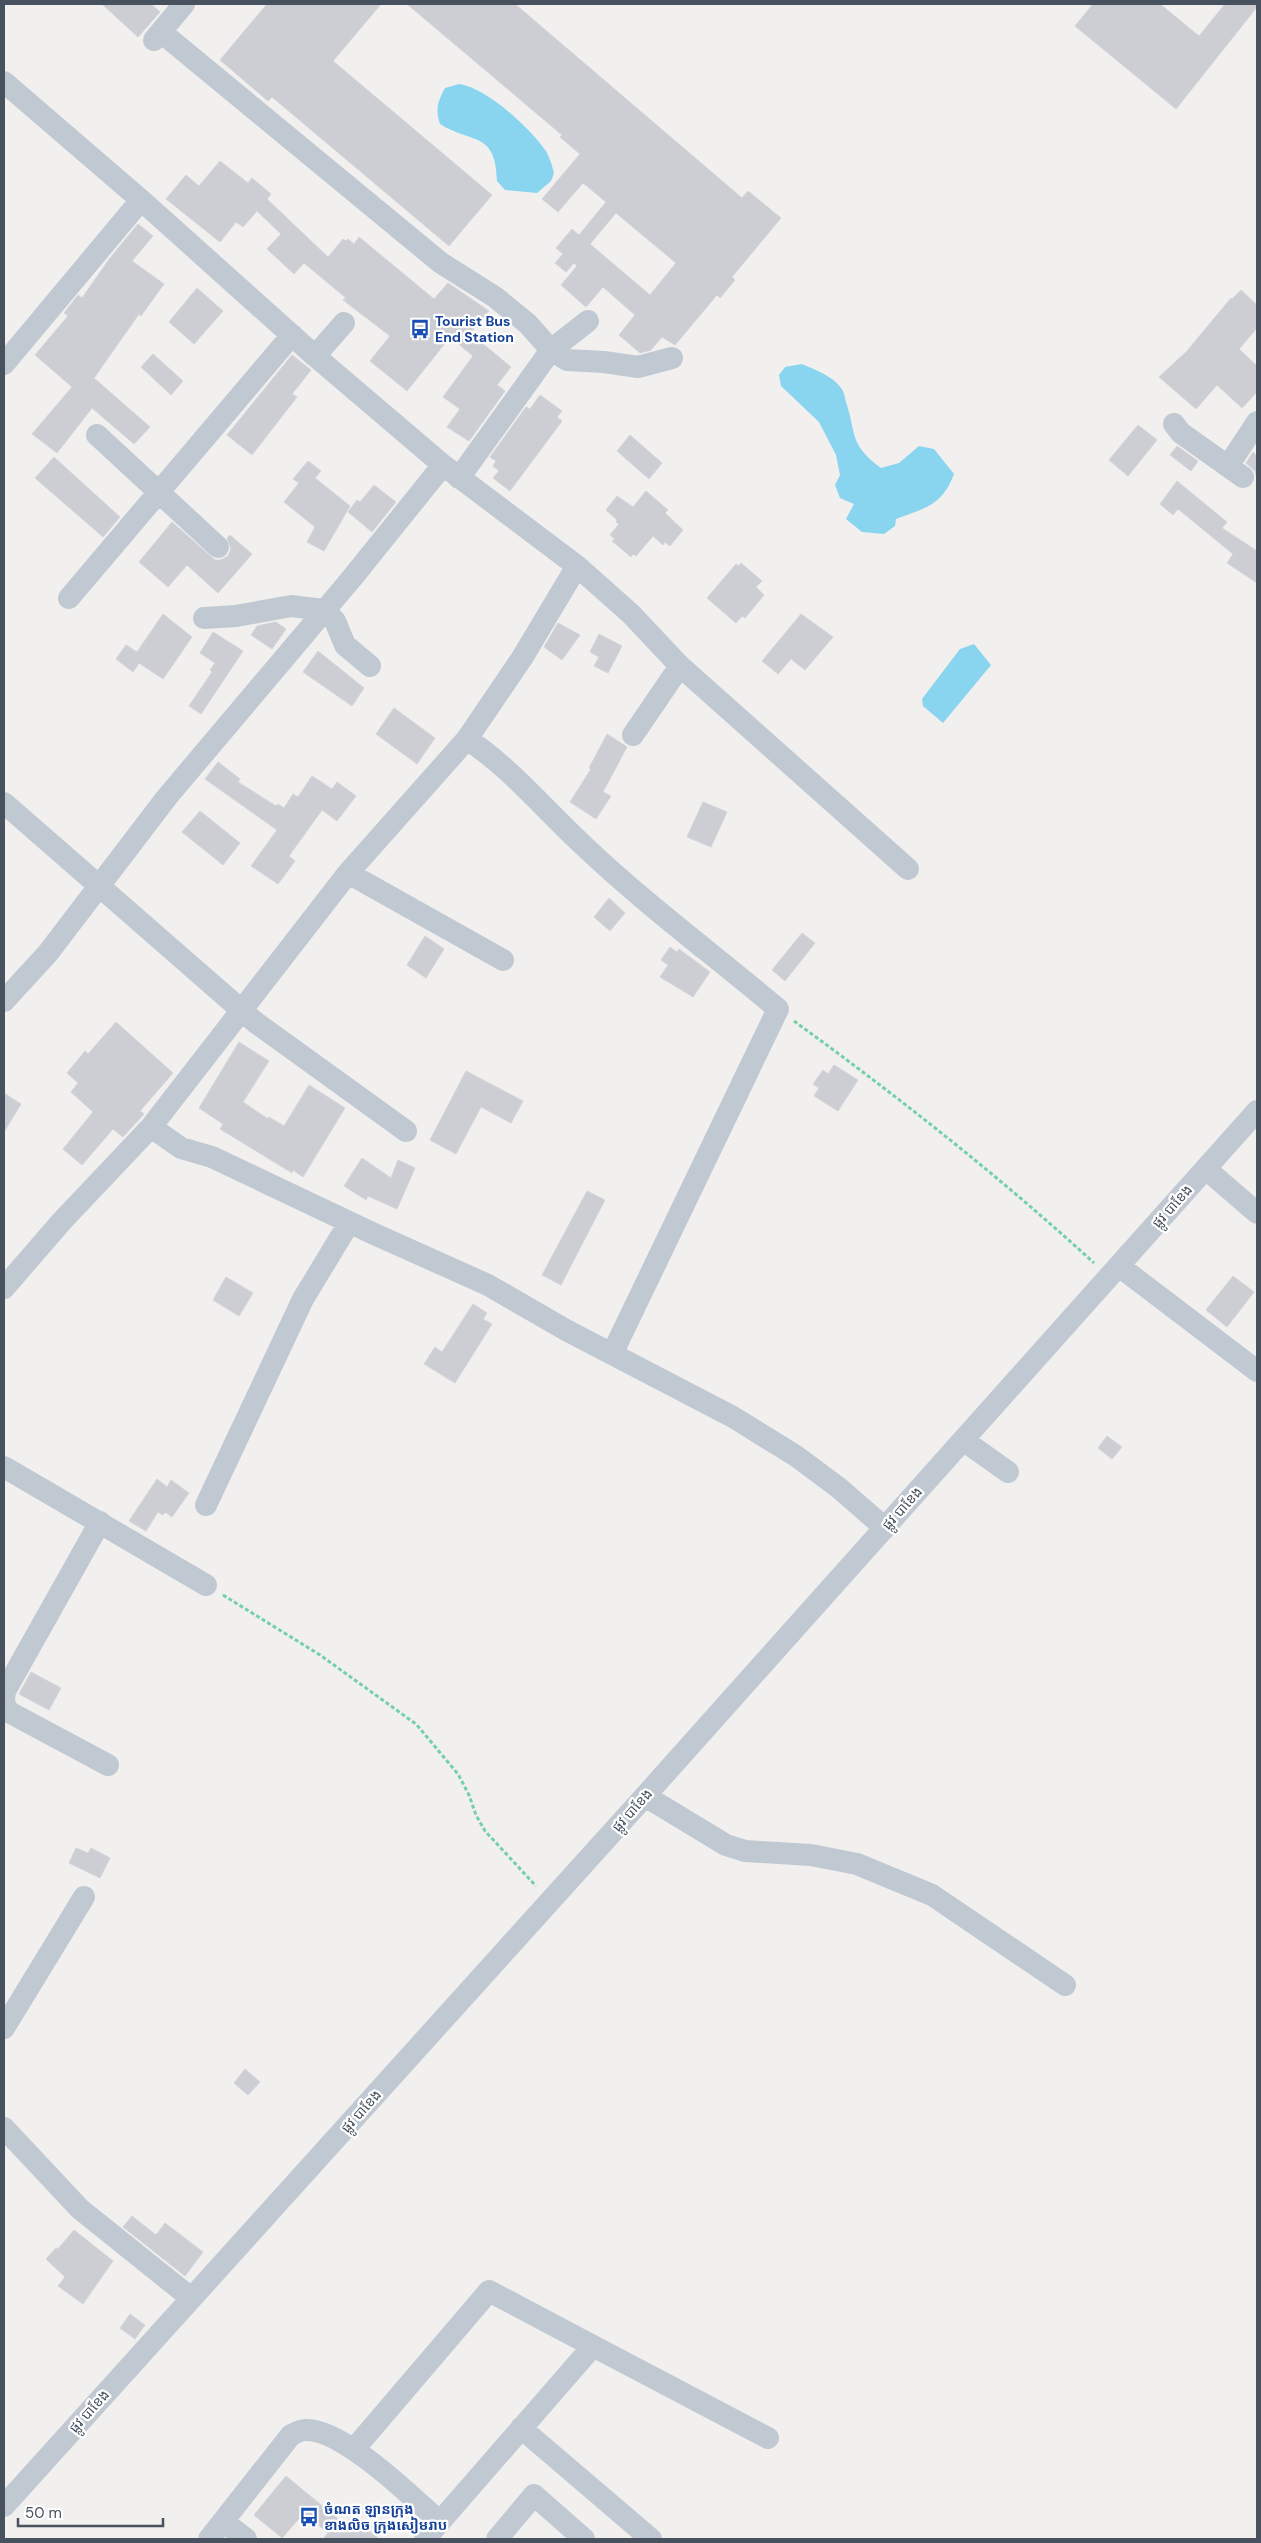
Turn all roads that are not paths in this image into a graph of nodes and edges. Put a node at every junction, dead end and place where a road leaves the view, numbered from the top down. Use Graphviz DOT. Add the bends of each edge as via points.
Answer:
graph roads {
  1 [pos="184,4"];
  2 [pos="4,82"];
  3 [pos="141,200"];
  4 [pos="588,321"];
  5 [pos="344,323"];
  6 [pos="292,335"];
  7 [pos="551,350"];
  8 [pos="315,356"];
  9 [pos="672,358"];
  10 [pos="4,364"];
  11 [pos="1257,422"];
  12 [pos="1174,424"];
  13 [pos="97,435"];
  14 [pos="451,471"];
  15 [pos="157,492"];
  16 [pos="218,547"];
  17 [pos="577,566"];
  18 [pos="69,598"];
  19 [pos="324,610"];
  20 [pos="204,618"];
  21 [pos="370,666"];
  22 [pos="680,666"];
  23 [pos="633,735"];
  24 [pos="467,740"];
  25 [pos="5,806"];
  26 [pos="908,869"];
  27 [pos="348,873"];
  28 [pos="99,885"];
  29 [pos="503,960"];
  30 [pos="4,1001"];
  31 [pos="241,1008"];
  32 [pos="1257,1111"];
  33 [pos="151,1126"];
  34 [pos="406,1131"];
  35 [pos="1206,1169"];
  36 [pos="1257,1213"];
  37 [pos="349,1222"];
  38 [pos="1114,1271"];
  39 [pos="4,1288"];
  40 [pos="612,1354"];
  41 [pos="1257,1371"];
  42 [pos="963,1440"];
  43 [pos="4,1466"];
  44 [pos="1008,1472"];
  45 [pos="206,1505"];
  46 [pos="100,1522"];
  47 [pos="885,1528"];
  48 [pos="206,1585"];
  49 [pos="4,1699"];
  50 [pos="4,1703"];
  51 [pos="108,1765"];
  52 [pos="645,1796"];
  53 [pos="84,1897"];
  54 [pos="1065,1985"];
  55 [pos="7,2017"];
  56 [pos="4,2128"];
  57 [pos="191,2298"];
  58 [pos="593,2346"];
  59 [pos="521,2428"];
  60 [pos="768,2438"];
  61 [pos="355,2448"];
  62 [pos="4,2506"];
  63 [pos="224,2522"];
  64 [pos="440,2522"];
  65 [pos="209,2539"];
  66 [pos="246,2539"];
  67 [pos="425,2539"];
  68 [pos="497,2539"];
  69 [pos="584,2539"];
  70 [pos="651,2539"];
  1 -- 7 [label="street" via="158,36 441,263 495,297 528,324"];
  2 -- 3 [label="street"];
  3 -- 6 [label="street"];
  3 -- 10 [label="street"];
  4 -- 7 [label="street"];
  5 -- 8 [label="street"];
  6 -- 8 [label="street"];
  6 -- 15 [label="street"];
  7 -- 9 [label="street" via="567,360 638,367"];
  7 -- 14 [label="street"];
  8 -- 14 [label="street"];
  11 -- 12 [label="street" via="1235,472 1181,433"];
  13 -- 15 [label="street"];
  14 -- 17 [label="street"];
  14 -- 19 [label="street"];
  15 -- 16 [label="street"];
  15 -- 18 [label="street"];
  17 -- 22 [label="street" via="631,614"];
  17 -- 24 [label="street" via="522,658"];
  19 -- 20 [label="street" via="291,606"];
  19 -- 21 [label="street" via="334,621 345,645"];
  19 -- 28 [label="street" via="167,797"];
  22 -- 23 [label="street"];
  22 -- 26 [label="street"];
  24 -- 27 [label="street"];
  24 -- 40 [label="street" via="513,774 584,846 778,1010"];
  25 -- 28 [label="street"];
  27 -- 29 [label="street"];
  27 -- 31 [label="street"];
  28 -- 30 [label="street" via="48,953"];
  28 -- 31 [label="street"];
  31 -- 33 [label="street"];
  31 -- 34 [label="street" via="255,1022"];
  32 -- 35 [label="street, ផ្លូវ បាខែង"];
  33 -- 37 [label="street" via="181,1148 220,1160"];
  33 -- 39 [label="street"];
  35 -- 36 [label="street"];
  35 -- 38 [label="street, ផ្លូវ បាខែង"];
  37 -- 40 [label="street" via="488,1285"];
  37 -- 45 [label="street" via="303,1298"];
  38 -- 41 [label="street"];
  38 -- 42 [label="street, ផ្លូវ បាខែង"];
  40 -- 47 [label="street" via="766,1436 839,1488"];
  42 -- 44 [label="street"];
  42 -- 47 [label="street, ផ្លូវ បាខែង"];
  43 -- 46 [label="street"];
  46 -- 48 [label="street"];
  46 -- 49 [label="street" via="5,1691"];
  47 -- 52 [label="street, ផ្លូវ បាខែង"];
  50 -- 51 [label="street" via="9,1712"];
  52 -- 54 [label="street" via="726,1845 745,1851 811,1855 857,1864 932,1895"];
  52 -- 57 [label="street, ផ្លូវ បាខែង"];
  53 -- 55 [label="street"];
  56 -- 57 [label="street" via="80,2209"];
  57 -- 62 [label="street, ផ្លូវ បាខែង"];
  58 -- 59 [label="street"];
  58 -- 60 [label="street"];
  58 -- 61 [label="street" via="489,2291"];
  59 -- 64 [label="street"];
  59 -- 70 [label="street"];
  61 -- 63 [label="street" via="312,2431 291,2435"];
  61 -- 64 [label="street"];
  63 -- 65 [label="street"];
  63 -- 66 [label="street"];
  64 -- 67 [label="street"];
  68 -- 69 [label="street" via="534,2494"];
}
